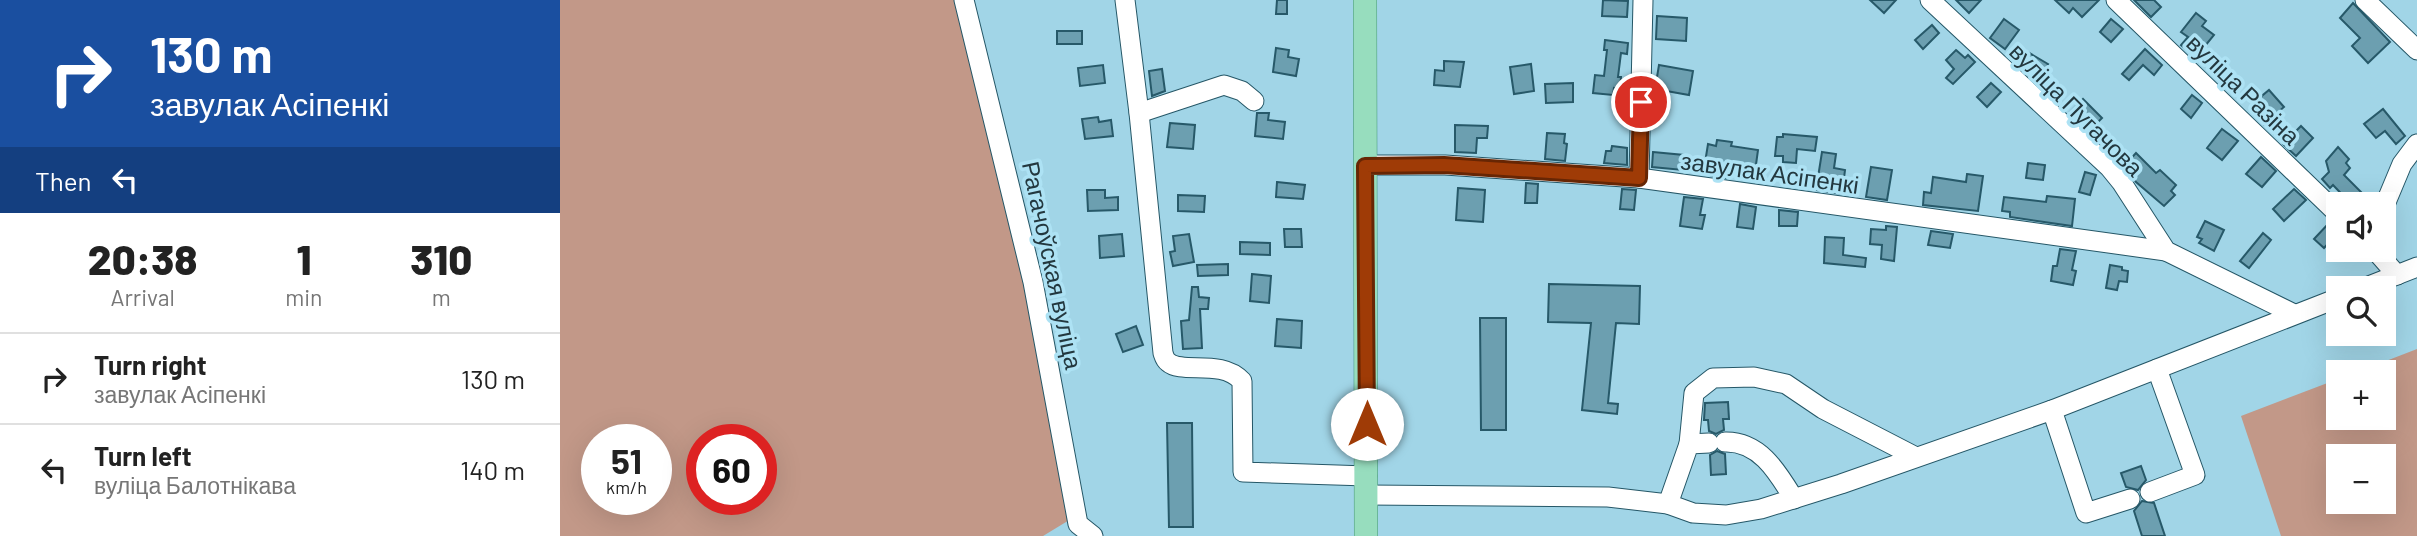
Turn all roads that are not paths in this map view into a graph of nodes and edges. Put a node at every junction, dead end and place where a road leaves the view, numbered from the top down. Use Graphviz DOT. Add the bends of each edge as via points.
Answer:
graph roads {
  1 [pos="964,0"];
  2 [pos="1125,0"];
  3 [pos="1365,0"];
  4 [pos="1643,0"];
  5 [pos="1930,0"];
  6 [pos="2116,0"];
  7 [pos="2365,0"];
  8 [pos="2417,50"];
  9 [pos="1254,101"];
  10 [pos="1139,113"];
  11 [pos="2417,144"];
  12 [pos="1365,166"];
  13 [pos="1639,178"];
  14 [pos="2390,192"];
  15 [pos="2326,202"];
  16 [pos="2166,251"];
  17 [pos="2386,262"];
  18 [pos="2417,267"];
  19 [pos="2397,275"];
  20 [pos="2326,302"];
  21 [pos="2294,314"];
  22 [pos="2157,369"];
  23 [pos="2052,410"];
  24 [pos="1689,444"];
  25 [pos="1916,457"];
  26 [pos="1367,485"];
  27 [pos="2150,492"];
  28 [pos="1794,499"];
  29 [pos="2130,499"];
  30 [pos="1668,504"];
  31 [pos="1093,536"];
  32 [pos="1366,536"];
  1 -- 31 [label="street, Рагачоўская вуліца" via="1033,282 1078,524"];
  2 -- 10 [label="street"];
  3 -- 12 [label="main road"];
  4 -- 13 [label="street"];
  5 -- 16 [label="street, вуліца Пугачова" via="2109,167"];
  6 -- 15 [label="street, вуліца Разіна"];
  7 -- 8 [label="street"];
  9 -- 10 [label="street" via="1224,85"];
  10 -- 26 [label="street" via="1163,353 1168,362 1225,370 1242,381 1243,472"];
  11 -- 14 [label="street"];
  12 -- 13 [label="street, завулак Асіпенкі" via="1444,165"];
  12 -- 26 [label="main road"];
  13 -- 16 [label="street, завулак Асіпенкі"];
  16 -- 21 [label="street"];
  17 -- 19 [label="street"];
  18 -- 19 [label="street"];
  20 -- 21 [label="street"];
  21 -- 22 [label="street"];
  22 -- 23 [label="street"];
  22 -- 27 [label="street" via="2195,475"];
  23 -- 25 [label="street"];
  23 -- 29 [label="street" via="2086,513"];
  24 -- 25 [label="street" via="1694,393 1713,379 1754,377 1786,384 1823,409"];
  24 -- 28 [label="street" via="1732,442 1758,451"];
  24 -- 30 [label="street"];
  25 -- 28 [label="street"];
  26 -- 30 [label="street"];
  26 -- 32 [label="main road"];
  28 -- 30 [label="street" via="1726,515 1693,513"];
}
